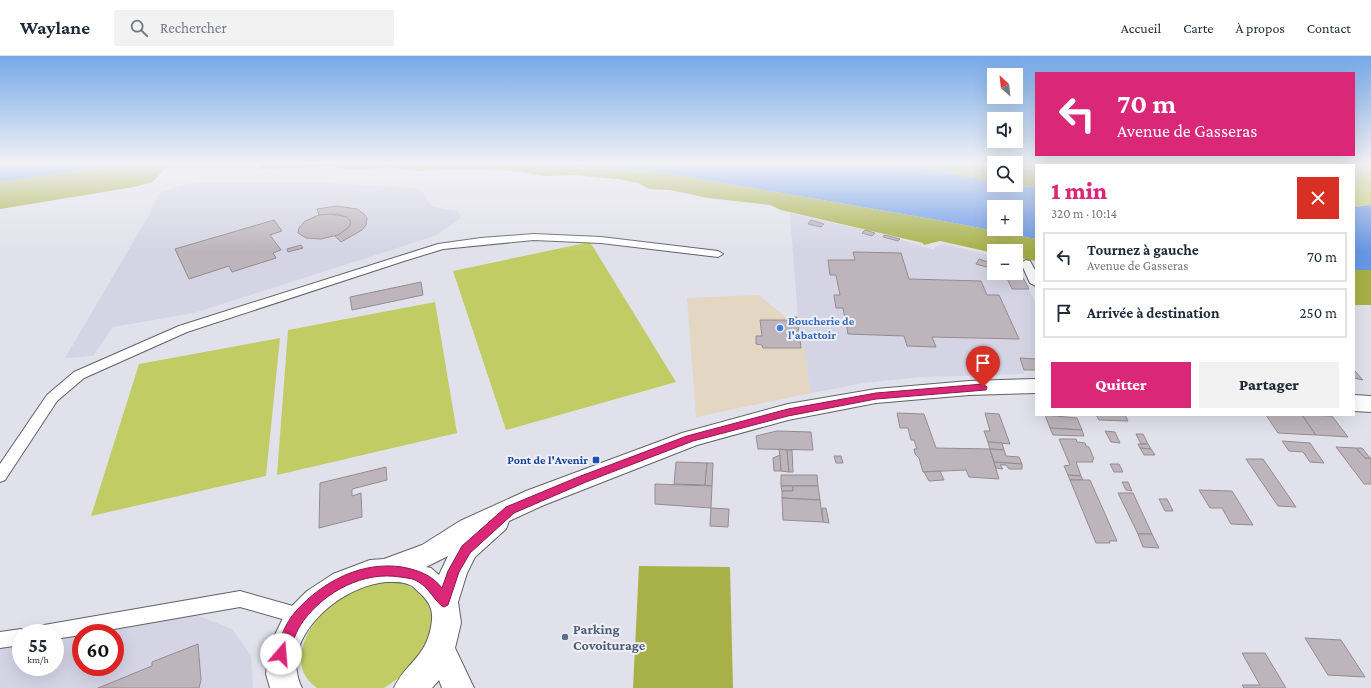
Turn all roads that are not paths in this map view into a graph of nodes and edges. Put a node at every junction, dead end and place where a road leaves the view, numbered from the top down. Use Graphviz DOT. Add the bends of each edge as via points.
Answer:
graph roads {
  1 [pos="718,254"];
  2 [pos="1026,263"];
  3 [pos="1035,281"];
  4 [pos="1035,386"];
  5 [pos="1355,403"];
  6 [pos="1371,404"];
  7 [pos="0,476"];
  8 [pos="510,510"];
  9 [pos="387,570"];
  10 [pos="444,601"];
  11 [pos="300,616"];
  12 [pos="64,629"];
  13 [pos="12,638"];
  14 [pos="0,640"];
  15 [pos="441,650"];
  16 [pos="281,683"];
  17 [pos="410,688"];
  18 [pos="458,688"];
  1 -- 7 [label="street" via="601,240 534,237 435,248 183,329 79,375 52,398"];
  2 -- 3 [label="street"];
  4 -- 8 [label="main road" via="969,388 876,396 788,412 690,438"];
  5 -- 6 [label="main road"];
  8 -- 9 [label="main road" via="469,528 431,553"];
  8 -- 10 [label="main road" via="466,549 454,571"];
  9 -- 10 [label="main road" via="416,574 428,581"];
  9 -- 11 [label="main road" via="364,573 340,583 318,597"];
  10 -- 15 [label="main road" via="447,622"];
  11 -- 12 [label="street" via="240,598"];
  11 -- 16 [label="main road" via="288,635 281,654"];
  13 -- 14 [label="street"];
  15 -- 17 [label="main road" via="429,669"];
  15 -- 18 [label="main road"];
}
